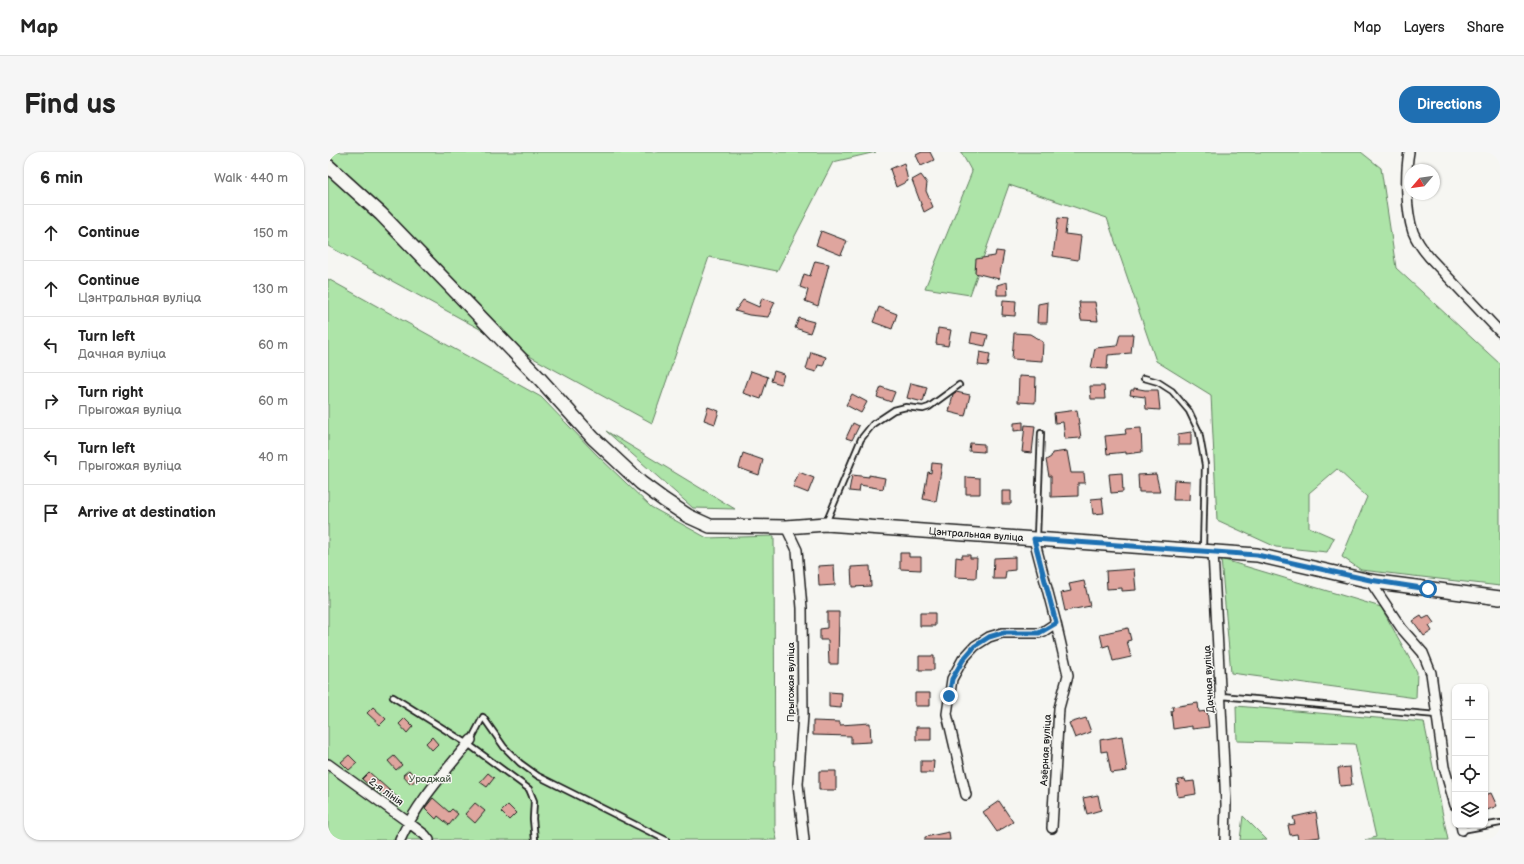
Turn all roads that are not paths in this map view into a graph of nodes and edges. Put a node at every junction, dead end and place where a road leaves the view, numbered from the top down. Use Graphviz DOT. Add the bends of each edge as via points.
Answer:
graph roads {
  1 [pos="1409,152"];
  2 [pos="328,166"];
  3 [pos="1500,332"];
  4 [pos="1144,378"];
  5 [pos="959,385"];
  6 [pos="1041,433"];
  7 [pos="826,524"];
  8 [pos="786,527"];
  9 [pos="1036,539"];
  10 [pos="1208,551"];
  11 [pos="1370,580"];
  12 [pos="1500,598"];
  13 [pos="1056,623"];
  14 [pos="1221,696"];
  15 [pos="393,697"];
  16 [pos="1437,715"];
  17 [pos="470,742"];
  18 [pos="328,764"];
  19 [pos="1452,795"];
  20 [pos="966,796"];
  21 [pos="408,822"];
  22 [pos="1500,823"];
  23 [pos="1488,825"];
  24 [pos="1052,828"];
  25 [pos="400,840"];
  26 [pos="429,840"];
  27 [pos="535,840"];
  28 [pos="666,840"];
  29 [pos="804,840"];
  30 [pos="1225,840"];
  1 -- 3 [label="street" via="1406,167 1408,199 1411,223 1421,248"];
  2 -- 8 [label="street, Цэнтральная вуліца" via="381,214 540,379 593,438 641,483 688,516 710,526"];
  4 -- 10 [label="lane" via="1158,382 1172,391 1189,411 1198,432 1204,465"];
  5 -- 7 [label="lane" via="929,407 894,410 872,424 861,439"];
  6 -- 9 [label="lane"];
  7 -- 8 [label="street, Цэнтральная вуліца"];
  7 -- 9 [label="street, Цэнтральная вуліца"];
  8 -- 29 [label="street, Прыгожая вуліца" via="797,550 802,608 803,715 798,784"];
  9 -- 10 [label="street, Цэнтральная вуліца"];
  9 -- 13 [label="street"];
  10 -- 11 [label="street, Цэнтральная вуліца" via="1257,555"];
  10 -- 14 [label="street, Дачная вуліца"];
  11 -- 12 [label="street, Цэнтральная вуліца"];
  11 -- 16 [label="street" via="1402,629 1423,653 1431,673"];
  13 -- 20 [label="street" via="1039,633 1002,633 989,637 975,646 952,679 946,714"];
  13 -- 24 [label="street, Азёрная вуліца" via="1068,676 1059,708"];
  14 -- 16 [label="lane"];
  14 -- 30 [label="street, Дачная вуліца"];
  15 -- 17 [label="lane"];
  16 -- 19 [label="street" via="1444,767"];
  17 -- 21 [label="street" via="424,797"];
  17 -- 27 [label="lane" via="529,788 534,801"];
  17 -- 28 [label="lane" via="483,717 504,746 520,763 538,776"];
  18 -- 21 [label="street, 2-я лінія"];
  21 -- 25 [label="street"];
  21 -- 26 [label="street, 2-я лінія"];
  22 -- 23 [label="lane"];
}
